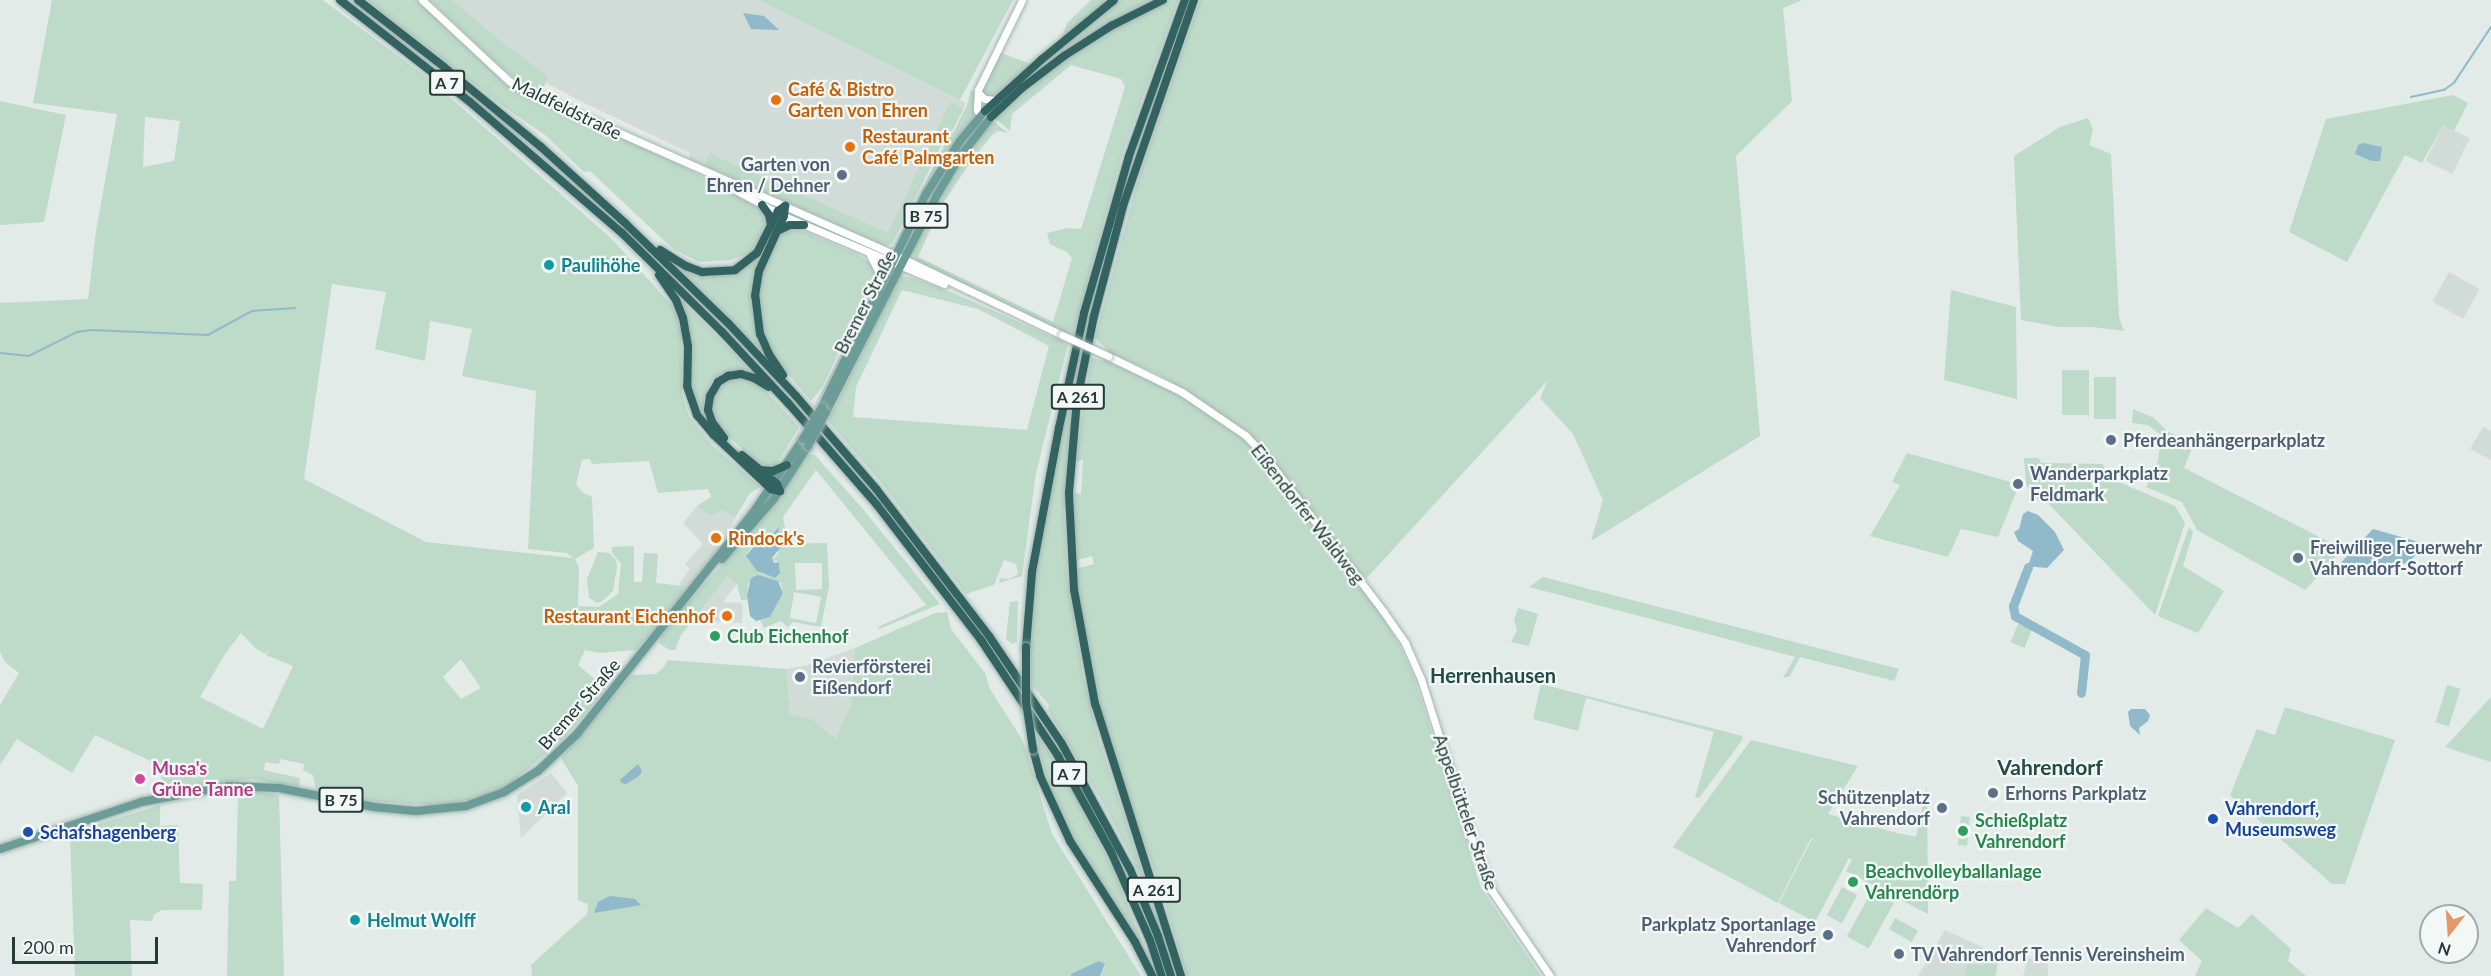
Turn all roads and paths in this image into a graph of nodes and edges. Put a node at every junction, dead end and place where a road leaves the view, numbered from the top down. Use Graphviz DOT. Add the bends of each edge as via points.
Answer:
graph roads {
  1 [pos="340,0"];
  2 [pos="358,0"];
  3 [pos="422,0"];
  4 [pos="1022,0"];
  5 [pos="1114,0"];
  6 [pos="1163,0"];
  7 [pos="1185,0"];
  8 [pos="1194,0"];
  9 [pos="978,91"];
  10 [pos="996,100"];
  11 [pos="986,115"];
  12 [pos="700,169"];
  13 [pos="762,205"];
  14 [pos="785,206"];
  15 [pos="781,214"];
  16 [pos="804,225"];
  17 [pos="774,229"];
  18 [pos="638,235"];
  19 [pos="869,253"];
  20 [pos="647,257"];
  21 [pos="893,259"];
  22 [pos="902,263"];
  23 [pos="883,281"];
  24 [pos="796,396"];
  25 [pos="788,403"];
  26 [pos="824,410"];
  27 [pos="806,442"];
  28 [pos="787,465"];
  29 [pos="759,470"];
  30 [pos="773,485"];
  31 [pos="780,491"];
  32 [pos="697,583"];
  33 [pos="1410,652"];
  34 [pos="0,849"];
  35 [pos="1542,962"];
  36 [pos="1152,976"];
  37 [pos="1162,976"];
  38 [pos="1171,976"];
  39 [pos="1181,976"];
  40 [pos="1550,976"];
  41 [pos="1557,976"];
  1 -- 20 [label="highway, A 7" via="552,170"];
  2 -- 18 [label="highway, A 7" via="541,147"];
  3 -- 12 [label="main road, Maldfeldstraße" via="508,81"];
  4 -- 9 [label="main road"];
  5 -- 10 [label="highway"];
  6 -- 11 [label="highway" via="1070,51"];
  7 -- 36 [label="highway, A 261, bridge" via="1130,156 1084,313 1032,572 1026,646 1026,702 1040,776 1070,841 1135,942"];
  8 -- 39 [label="highway, A 261" via="1130,186 1094,316 1077,400 1069,493 1074,590 1095,704"];
  9 -- 10 [label="main road" via="985,99"];
  9 -- 11 [label="main road"];
  10 -- 11 [label="highway"];
  11 -- 21 [label="main road, Bremer Straße / B 75" via="960,141 934,181"];
  11 -- 22 [label="main road, Bremer Straße / B 75" via="949,173"];
  12 -- 13 [label="main road, Maldfeldstraße"];
  12 -- 14 [label="main road, Maldfeldstraße"];
  13 -- 15 [label="main road, Maldfeldstraße"];
  13 -- 17 [label="highway"];
  14 -- 15 [label="highway"];
  14 -- 21 [label="main road, Maldfeldstraße"];
  15 -- 16 [label="main road, Maldfeldstraße"];
  15 -- 17 [label="highway"];
  16 -- 17 [label="highway"];
  16 -- 19 [label="main road, Maldfeldstraße"];
  17 -- 18 [label="highway" via="753,258 739,268 719,273 686,266"];
  17 -- 24 [label="highway" via="757,277 756,316 769,354"];
  18 -- 24 [label="highway, A 7" via="720,314"];
  19 -- 21 [label="main road, Maldfeldstraße"];
  19 -- 23 [label="main road"];
  20 -- 25 [label="highway, A 7"];
  20 -- 30 [label="highway" via="676,300 683,318 692,406 714,435"];
  21 -- 22 [label="main road, Eißendorfer Waldweg"];
  21 -- 23 [label="main road, Bremer Straße / B 75"];
  22 -- 26 [label="main road, Bremer Straße / B 75"];
  22 -- 33 [label="main road, Eißendorfer Waldweg, bridge" via="1182,392 1245,435 1383,611"];
  23 -- 26 [label="main road, Bremer Straße / B 75"];
  24 -- 38 [label="highway, A 7" via="943,575 1056,734 1125,859"];
  25 -- 29 [label="highway" via="745,375 724,378 711,392 708,410 715,426"];
  25 -- 37 [label="highway, A 7" via="918,557 1034,717 1112,852"];
  26 -- 27 [label="main road, Bremer Straße / B 75, bridge"];
  27 -- 28 [label="main road, Bremer Straße / B 75"];
  27 -- 31 [label="main road, Bremer Straße / B 75"];
  28 -- 29 [label="highway" via="773,471"];
  28 -- 30 [label="main road, Bremer Straße / B 75"];
  29 -- 30 [label="highway"];
  30 -- 31 [label="highway"];
  30 -- 32 [label="main road, Bremer Straße / B 75"];
  31 -- 32 [label="main road, Bremer Straße / B 75"];
  32 -- 34 [label="main road, Bremer Straße / B 75" via="560,753 520,783 491,798 442,810 416,811 374,807 279,788 229,786 141,802"];
  33 -- 35 [label="main road, Appelbütteler Straße" via="1486,878 1499,904"];
  35 -- 40 [label="main road, Appelbütteler Straße"];
  35 -- 41 [label="main road, Appelbütteler Straße"];
}
